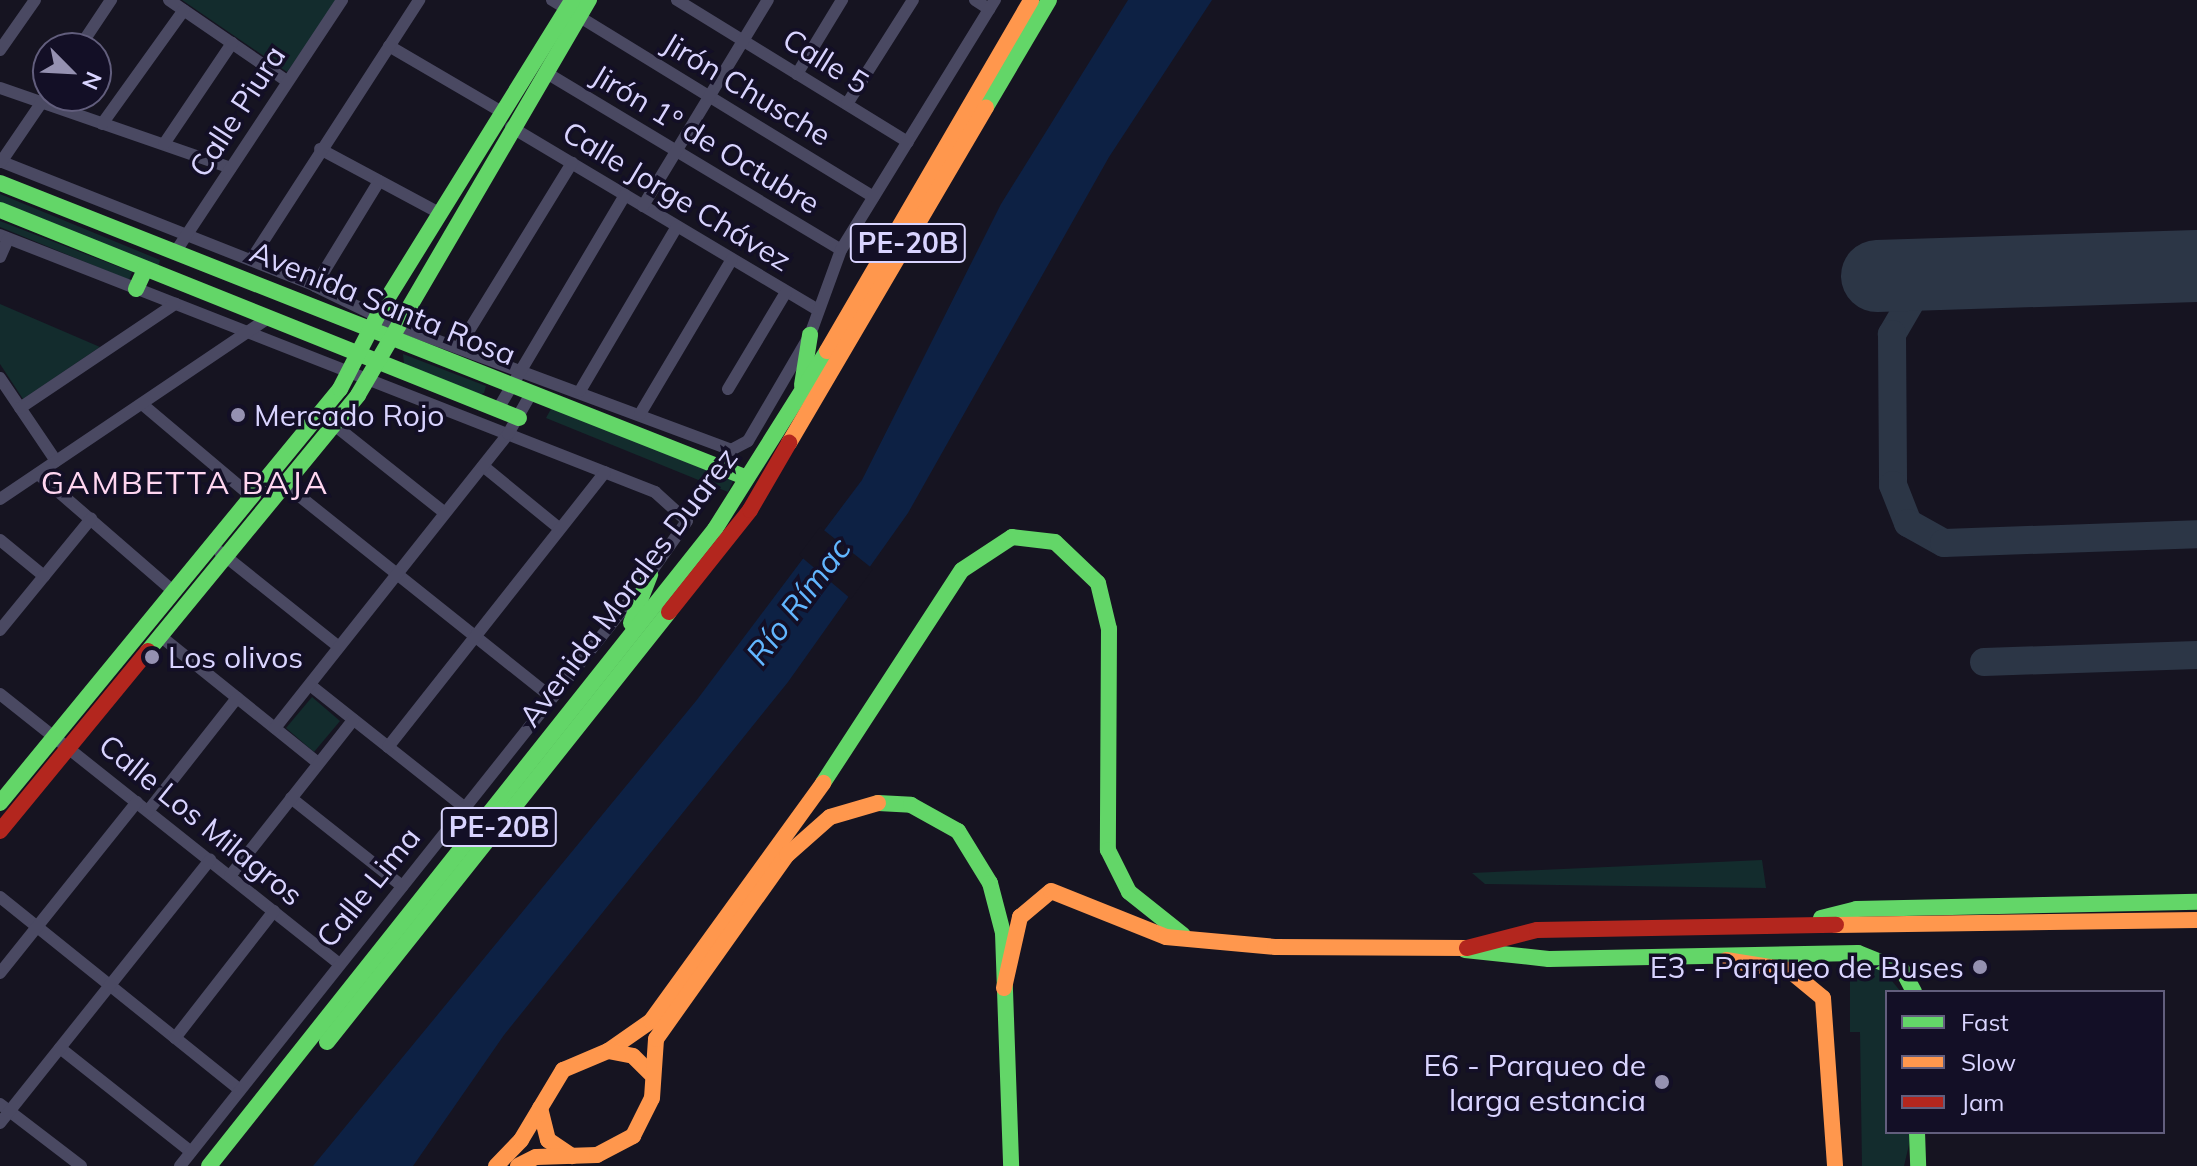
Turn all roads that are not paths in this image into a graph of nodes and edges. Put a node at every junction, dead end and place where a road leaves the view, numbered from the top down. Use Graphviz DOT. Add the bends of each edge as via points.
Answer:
graph roads {
  1 [pos="35,0"];
  2 [pos="111,0"];
  3 [pos="169,0"];
  4 [pos="342,0"];
  5 [pos="419,0"];
  6 [pos="589,0"];
  7 [pos="678,0"];
  8 [pos="768,0"];
  9 [pos="842,0"];
  10 [pos="913,0"];
  11 [pos="975,0"];
  12 [pos="1031,0"];
  13 [pos="1049,0"];
  14 [pos="992,4"];
  15 [pos="567,6"];
  16 [pos="184,10"];
  17 [pos="90,32"];
  18 [pos="743,41"];
  19 [pos="232,43"];
  20 [pos="389,46"];
  21 [pos="0,50"];
  22 [pos="545,72"];
  23 [pos="797,74"];
  24 [pos="287,81"];
  25 [pos="0,88"];
  26 [pos="32,95"];
  27 [pos="709,96"];
  28 [pos="847,104"];
  29 [pos="35,112"];
  30 [pos="76,112"];
  31 [pos="507,119"];
  32 [pos="102,124"];
  33 [pos="908,142"];
  34 [pos="164,144"];
  35 [pos="320,149"];
  36 [pos="676,151"];
  37 [pos="0,162"];
  38 [pos="572,163"];
  39 [pos="231,168"];
  40 [pos="477,168"];
  41 [pos="379,181"];
  42 [pos="0,183"];
  43 [pos="625,195"];
  44 [pos="874,197"];
  45 [pos="643,206"];
  46 [pos="0,210"];
  47 [pos="441,214"];
  48 [pos="677,226"];
  49 [pos="187,235"];
  50 [pos="4,237"];
  51 [pos="841,250"];
  52 [pos="176,251"];
  53 [pos="0,257"];
  54 [pos="732,259"];
  55 [pos="251,260"];
  56 [pos="145,270"];
  57 [pos="315,286"];
  58 [pos="136,289"];
  59 [pos="786,292"];
  60 [pos="292,298"];
  61 [pos="175,304"];
  62 [pos="816,309"];
  63 [pos="274,321"];
  64 [pos="374,322"];
  65 [pos="390,330"];
  66 [pos="247,333"];
  67 [pos="810,335"];
  68 [pos="460,345"];
  69 [pos="359,354"];
  70 [pos="376,361"];
  71 [pos="349,375"];
  72 [pos="514,376"];
  73 [pos="0,378"];
  74 [pos="366,382"];
  75 [pos="728,389"];
  76 [pos="580,391"];
  77 [pos="532,392"];
  78 [pos="800,398"];
  79 [pos="142,404"];
  80 [pos="20,408"];
  81 [pos="498,409"];
  82 [pos="640,414"];
  83 [pos="519,418"];
  84 [pos="333,424"];
  85 [pos="508,434"];
  86 [pos="56,461"];
  87 [pos="483,466"];
  88 [pos="605,472"];
  89 [pos="38,474"];
  90 [pos="745,477"];
  91 [pos="283,483"];
  92 [pos="1,496"];
  93 [pos="252,497"];
  94 [pos="445,513"];
  95 [pos="91,519"];
  96 [pos="560,529"];
  97 [pos="0,540"];
  98 [pos="217,550"];
  99 [pos="397,574"];
  100 [pos="650,575"];
  101 [pos="44,576"];
  102 [pos="173,591"];
  103 [pos="5,613"];
  104 [pos="0,630"];
  105 [pos="159,635"];
  106 [pos="475,636"];
  107 [pos="339,647"];
  108 [pos="621,647"];
  109 [pos="310,685"];
  110 [pos="0,694"];
  111 [pos="237,698"];
  112 [pos="552,698"];
  113 [pos="353,720"];
  114 [pos="275,728"];
  115 [pos="60,741"];
  116 [pos="388,747"];
  117 [pos="318,763"];
  118 [pos="291,798"];
  119 [pos="137,802"];
  120 [pos="0,803"];
  121 [pos="465,808"];
  122 [pos="148,811"];
  123 [pos="0,831"];
  124 [pos="210,860"];
  125 [pos="230,876"];
  126 [pos="402,886"];
  127 [pos="0,897"];
  128 [pos="2193,902"];
  129 [pos="274,911"];
  130 [pos="2197,920"];
  131 [pos="1809,921"];
  132 [pos="37,927"];
  133 [pos="1200,942"];
  134 [pos="1458,950"];
  135 [pos="1706,954"];
  136 [pos="340,964"];
  137 [pos="0,973"];
  138 [pos="110,985"];
  139 [pos="1004,988"];
  140 [pos="1913,990"];
  141 [pos="175,1038"];
  142 [pos="60,1048"];
  143 [pos="608,1051"];
  144 [pos="651,1074"];
  145 [pos="240,1090"];
  146 [pos="540,1106"];
  147 [pos="5,1108"];
  148 [pos="0,1123"];
  149 [pos="1917,1134"];
  150 [pos="191,1152"];
  151 [pos="574,1156"];
  152 [pos="74,1164"];
  153 [pos="180,1166"];
  154 [pos="209,1166"];
  155 [pos="228,1166"];
  156 [pos="496,1166"];
  157 [pos="518,1166"];
  158 [pos="1011,1166"];
  159 [pos="1835,1166"];
  160 [pos="1918,1166"];
  1 -- 21 [label="street"];
  2 -- 17 [label="street"];
  3 -- 16 [label="street"];
  4 -- 24 [label="street, Calle Piura"];
  5 -- 20 [label="street"];
  6 -- 15 [label="main road"];
  7 -- 18 [label="street, Calle 5"];
  8 -- 18 [label="street"];
  9 -- 23 [label="street"];
  10 -- 28 [label="street"];
  11 -- 14 [label="street"];
  12 -- 78 [label="main road, Avenida Morales Duarez / PE-20B"];
  13 -- 155 [label="main road, Avenida Morales Duarez / PE-20B" via="750,510"];
  14 -- 33 [label="street"];
  15 -- 22 [label="main road"];
  15 -- 27 [label="street, Jirón Chusche"];
  15 -- 31 [label="main road"];
  16 -- 19 [label="street"];
  16 -- 32 [label="street"];
  18 -- 23 [label="street, Calle 5"];
  18 -- 27 [label="street"];
  19 -- 24 [label="street"];
  19 -- 34 [label="street"];
  20 -- 31 [label="street, Calle Jorge Chávez"];
  20 -- 35 [label="street"];
  22 -- 31 [label="main road"];
  22 -- 36 [label="street, Jirón 1º de Octubre"];
  23 -- 28 [label="street, Calle 5"];
  24 -- 39 [label="street, Calle Piura"];
  25 -- 26 [label="street"];
  27 -- 36 [label="street"];
  27 -- 44 [label="street, Jirón Chusche"];
  28 -- 33 [label="street, Calle 5"];
  29 -- 37 [label="street"];
  30 -- 32 [label="street"];
  31 -- 38 [label="street, Calle Jorge Chávez"];
  31 -- 40 [label="main road"];
  32 -- 34 [label="street"];
  33 -- 44 [label="street"];
  34 -- 39 [label="street"];
  35 -- 41 [label="street"];
  35 -- 55 [label="street"];
  36 -- 45 [label="street"];
  36 -- 51 [label="street, Jirón 1º de Octubre"];
  37 -- 49 [label="street"];
  38 -- 43 [label="street, Calle Jorge Chávez"];
  38 -- 68 [label="street"];
  39 -- 49 [label="street, Calle Piura"];
  40 -- 47 [label="main road"];
  40 -- 65 [label="main road"];
  41 -- 47 [label="street"];
  41 -- 57 [label="street"];
  42 -- 52 [label="main road, Avenida Santa Rosa"];
  43 -- 45 [label="street, Calle Jorge Chávez"];
  43 -- 72 [label="street"];
  44 -- 51 [label="street"];
  45 -- 48 [label="street, Calle Jorge Chávez"];
  46 -- 56 [label="main road, Avenida Santa Rosa"];
  47 -- 64 [label="main road"];
  48 -- 54 [label="street, Calle Jorge Chávez"];
  48 -- 76 [label="street"];
  49 -- 52 [label="street, Calle Piura"];
  49 -- 55 [label="street"];
  50 -- 53 [label="street"];
  50 -- 58 [label="street"];
  51 -- 62 [label="street"];
  52 -- 60 [label="main road, Avenida Santa Rosa"];
  54 -- 59 [label="street, Calle Jorge Chávez"];
  54 -- 82 [label="street"];
  55 -- 57 [label="street"];
  56 -- 58 [label="main road"];
  56 -- 63 [label="main road, Avenida Santa Rosa"];
  57 -- 64 [label="street"];
  58 -- 61 [label="street"];
  59 -- 62 [label="street, Calle Jorge Chávez"];
  59 -- 75 [label="street"];
  60 -- 63 [label="main road"];
  60 -- 64 [label="main road, Avenida Santa Rosa"];
  61 -- 66 [label="street"];
  61 -- 80 [label="street"];
  62 -- 67 [label="street"];
  63 -- 66 [label="street"];
  63 -- 69 [label="main road, Avenida Santa Rosa"];
  64 -- 65 [label="main road, Avenida Santa Rosa"];
  64 -- 69 [label="main road"];
  65 -- 68 [label="street"];
  65 -- 70 [label="main road"];
  65 -- 72 [label="main road, Avenida Santa Rosa"];
  66 -- 71 [label="street"];
  66 -- 79 [label="street"];
  67 -- 78 [label="main road"];
  67 -- 82 [label="street" via="740,448"];
  68 -- 72 [label="street"];
  69 -- 70 [label="main road, Avenida Santa Rosa"];
  69 -- 71 [label="main road"];
  70 -- 74 [label="main road"];
  70 -- 81 [label="main road, Avenida Santa Rosa"];
  71 -- 74 [label="street"];
  71 -- 93 [label="main road"];
  72 -- 76 [label="street"];
  72 -- 77 [label="main road, Avenida Santa Rosa"];
  72 -- 81 [label="street"];
  73 -- 80 [label="street"];
  74 -- 84 [label="main road"];
  74 -- 85 [label="street"];
  76 -- 82 [label="street"];
  77 -- 83 [label="street"];
  77 -- 90 [label="main road, Avenida Santa Rosa"];
  78 -- 108 [label="main road, Avenida Morales Duarez / PE-20B" via="715,529"];
  79 -- 86 [label="street"];
  79 -- 93 [label="street"];
  80 -- 86 [label="street"];
  81 -- 83 [label="main road, Avenida Santa Rosa"];
  83 -- 85 [label="street"];
  84 -- 91 [label="main road"];
  84 -- 94 [label="street"];
  85 -- 87 [label="street"];
  85 -- 88 [label="street"];
  86 -- 89 [label="street"];
  87 -- 94 [label="street"];
  87 -- 96 [label="street"];
  88 -- 96 [label="street"];
  88 -- 100 [label="street, Calle Lima" via="676,505 686,515 686,528"];
  89 -- 92 [label="street"];
  89 -- 95 [label="street"];
  91 -- 98 [label="main road"];
  91 -- 99 [label="street"];
  93 -- 98 [label="main road"];
  94 -- 99 [label="street"];
  95 -- 101 [label="street"];
  95 -- 102 [label="street"];
  96 -- 106 [label="street"];
  97 -- 101 [label="street"];
  98 -- 102 [label="main road"];
  98 -- 105 [label="main road"];
  98 -- 107 [label="street"];
  99 -- 106 [label="street"];
  99 -- 107 [label="street"];
  100 -- 108 [label="main road"];
  100 -- 112 [label="street, Calle Lima"];
  101 -- 103 [label="street"];
  102 -- 115 [label="main road"];
  103 -- 104 [label="street"];
  105 -- 111 [label="street"];
  105 -- 115 [label="main road"];
  106 -- 112 [label="street"];
  106 -- 116 [label="street"];
  107 -- 109 [label="street"];
  108 -- 154 [label="main road, Avenida Morales Duarez / PE-20B"];
  109 -- 113 [label="street"];
  109 -- 114 [label="street"];
  110 -- 115 [label="street, Calle Los Milagros"];
  111 -- 114 [label="street"];
  111 -- 122 [label="street"];
  112 -- 121 [label="street, Calle Lima"];
  113 -- 116 [label="street"];
  113 -- 117 [label="street"];
  114 -- 117 [label="street"];
  115 -- 119 [label="street, Calle Los Milagros"];
  115 -- 120 [label="main road"];
  115 -- 123 [label="main road"];
  116 -- 121 [label="street"];
  117 -- 118 [label="street"];
  118 -- 125 [label="street"];
  118 -- 126 [label="street"];
  119 -- 122 [label="street, Calle Los Milagros"];
  119 -- 132 [label="street"];
  121 -- 126 [label="street, Calle Lima"];
  122 -- 124 [label="street, Calle Los Milagros"];
  124 -- 125 [label="street, Calle Los Milagros"];
  124 -- 138 [label="street"];
  125 -- 129 [label="street, Calle Los Milagros"];
  126 -- 136 [label="street, Calle Lima"];
  127 -- 132 [label="street"];
  128 -- 131 [label="main road" via="1856,909"];
  129 -- 136 [label="street, Calle Los Milagros"];
  129 -- 141 [label="street"];
  130 -- 131 [label="main road" via="1853,927"];
  131 -- 134 [label="main road" via="1537,930"];
  132 -- 137 [label="street"];
  132 -- 138 [label="street"];
  133 -- 134 [label="main road"];
  133 -- 139 [label="main road" via="1120,924 1051,891 1020,917"];
  133 -- 143 [label="main road" via="1168,927 1129,892 1108,850 1109,629 1098,583 1055,542 1012,537 962,570 846,752 651,1021"];
  134 -- 135 [label="main road" via="1549,959"];
  135 -- 140 [label="main road" via="1858,953 1903,971"];
  135 -- 159 [label="main road" via="1780,967 1819,990 1829,1013"];
  136 -- 145 [label="street, Calle Lima"];
  138 -- 141 [label="street"];
  138 -- 142 [label="street"];
  139 -- 144 [label="main road" via="996,904 969,844 911,805 856,805 787,855 656,1039"];
  139 -- 158 [label="main road"];
  141 -- 145 [label="street"];
  142 -- 147 [label="street"];
  142 -- 150 [label="street"];
  143 -- 144 [label="main road" via="633,1056"];
  143 -- 146 [label="main road" via="563,1070"];
  144 -- 151 [label="main road" via="650,1109 633,1136 597,1155"];
  145 -- 150 [label="street, Calle Lima"];
  146 -- 151 [label="main road" via="548,1140"];
  146 -- 156 [label="main road"];
  147 -- 148 [label="street"];
  147 -- 152 [label="street"];
  149 -- 160 [label="main road"];
  150 -- 153 [label="street, Calle Lima"];
  151 -- 157 [label="main road" via="536,1157"];
}
